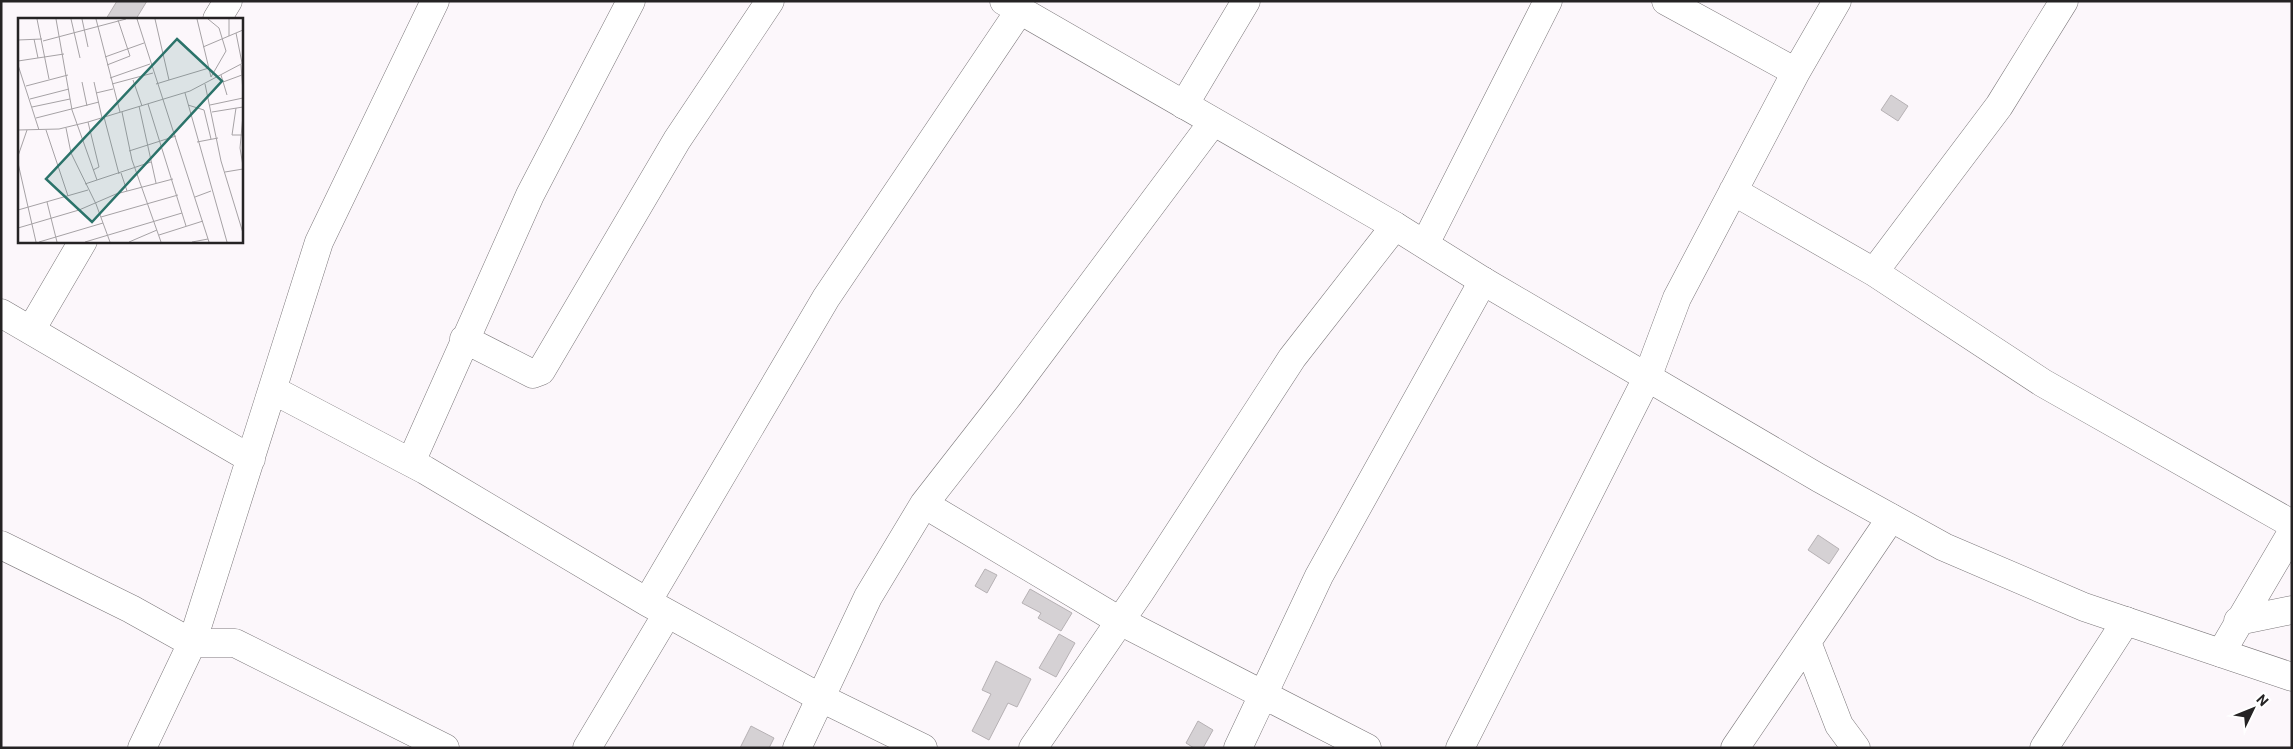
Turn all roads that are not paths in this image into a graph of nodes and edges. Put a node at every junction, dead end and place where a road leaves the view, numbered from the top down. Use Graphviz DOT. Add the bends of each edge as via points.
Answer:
graph roads {
  1 [pos="228,1"];
  2 [pos="434,1"];
  3 [pos="631,1"];
  4 [pos="770,1"];
  5 [pos="1246,1"];
  6 [pos="1548,1"];
  7 [pos="1666,1"];
  8 [pos="1837,1"];
  9 [pos="2064,1"];
  10 [pos="1012,6"];
  11 [pos="218,18"];
  12 [pos="1796,72"];
  13 [pos="1184,105"];
  14 [pos="1213,122"];
  15 [pos="1734,191"];
  16 [pos="1396,226"];
  17 [pos="81,242"];
  18 [pos="1425,244"];
  19 [pos="1874,272"];
  20 [pos="1483,281"];
  21 [pos="1,313"];
  22 [pos="31,330"];
  23 [pos="464,339"];
  24 [pos="1647,378"];
  25 [pos="273,390"];
  26 [pos="251,459"];
  27 [pos="410,462"];
  28 [pos="924,504"];
  29 [pos="1891,518"];
  30 [pos="2292,524"];
  31 [pos="2292,532"];
  32 [pos="1,545"];
  33 [pos="657,608"];
  34 [pos="2292,610"];
  35 [pos="1120,621"];
  36 [pos="2126,621"];
  37 [pos="2238,621"];
  38 [pos="1807,642"];
  39 [pos="192,643"];
  40 [pos="2220,653"];
  41 [pos="2292,677"];
  42 [pos="1263,693"];
  43 [pos="820,698"];
  44 [pos="142,748"];
  45 [pos="445,748"];
  46 [pos="587,748"];
  47 [pos="797,748"];
  48 [pos="923,748"];
  49 [pos="1033,748"];
  50 [pos="1238,748"];
  51 [pos="1367,748"];
  52 [pos="1460,748"];
  53 [pos="1735,748"];
  54 [pos="1856,748"];
  55 [pos="2044,748"];
  1 -- 11 [label="street"];
  2 -- 25 [label="street" via="319,242"];
  3 -- 23 [label="street" via="530,195"];
  4 -- 23 [label="street" via="677,140 541,371 533,374"];
  5 -- 13 [label="street"];
  6 -- 18 [label="street"];
  7 -- 12 [label="street"];
  8 -- 12 [label="street"];
  9 -- 19 [label="street" via="1999,106"];
  10 -- 13 [label="street"];
  10 -- 33 [label="street" via="826,298"];
  12 -- 15 [label="street"];
  13 -- 14 [label="street"];
  14 -- 16 [label="street"];
  14 -- 28 [label="street"];
  15 -- 19 [label="street"];
  15 -- 24 [label="street" via="1677,298"];
  16 -- 18 [label="street"];
  16 -- 35 [label="street" via="1292,358"];
  17 -- 22 [label="street"];
  18 -- 20 [label="street"];
  19 -- 30 [label="street" via="2043,383"];
  20 -- 24 [label="street"];
  20 -- 42 [label="street" via="1319,576"];
  21 -- 22 [label="street"];
  22 -- 26 [label="street"];
  23 -- 27 [label="street"];
  24 -- 29 [label="street"];
  24 -- 52 [label="street"];
  25 -- 26 [label="street"];
  25 -- 27 [label="street"];
  26 -- 39 [label="street"];
  27 -- 33 [label="street"];
  28 -- 35 [label="street"];
  28 -- 43 [label="street" via="868,597"];
  29 -- 36 [label="street" via="1944,547 2084,607"];
  29 -- 38 [label="street"];
  31 -- 37 [label="street"];
  32 -- 39 [label="street"];
  33 -- 43 [label="street"];
  33 -- 46 [label="street"];
  34 -- 37 [label="street"];
  35 -- 42 [label="street"];
  35 -- 49 [label="street"];
  36 -- 40 [label="street"];
  36 -- 55 [label="street"];
  37 -- 40 [label="street"];
  38 -- 53 [label="street"];
  38 -- 54 [label="street" via="1839,725"];
  39 -- 44 [label="street"];
  39 -- 45 [label="street" via="235,643"];
  40 -- 41 [label="street"];
  42 -- 50 [label="street"];
  42 -- 51 [label="street"];
  43 -- 47 [label="street"];
  43 -- 48 [label="street"];
}
